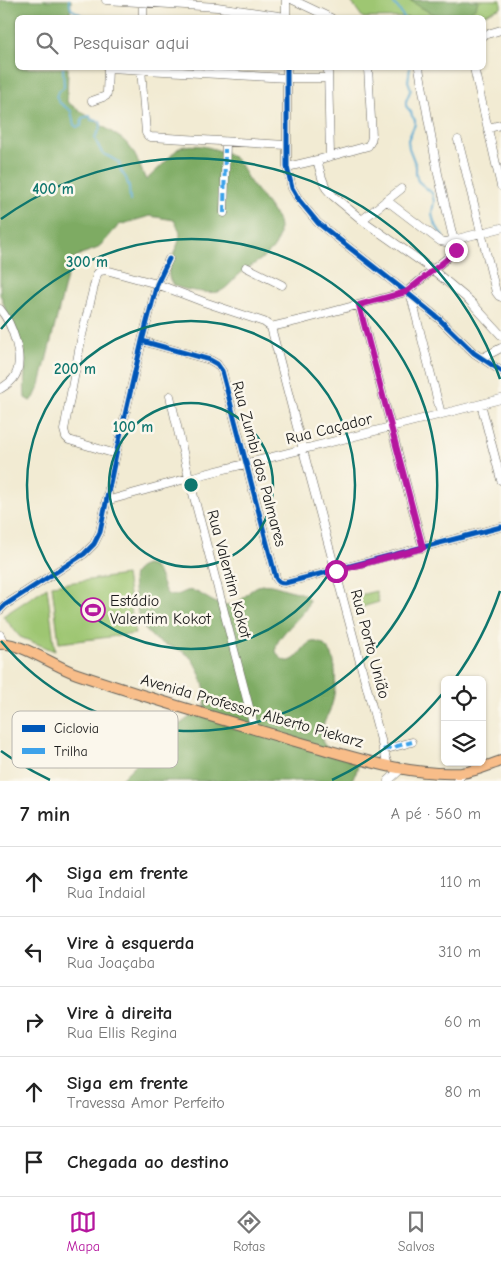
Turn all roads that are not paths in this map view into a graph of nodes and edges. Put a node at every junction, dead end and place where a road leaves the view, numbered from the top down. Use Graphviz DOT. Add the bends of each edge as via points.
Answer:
graph roads {
  1 [pos="106,0"];
  2 [pos="286,0"];
  3 [pos="293,0"];
  4 [pos="143,1"];
  5 [pos="142,15"];
  6 [pos="272,15"];
  7 [pos="286,15"];
  8 [pos="325,15"];
  9 [pos="501,30"];
  10 [pos="486,34"];
  11 [pos="109,70"];
  12 [pos="141,70"];
  13 [pos="170,70"];
  14 [pos="287,70"];
  15 [pos="328,70"];
  16 [pos="368,70"];
  17 [pos="419,70"];
  18 [pos="474,70"];
  19 [pos="287,78"];
  20 [pos="328,78"];
  21 [pos="92,101"];
  22 [pos="501,125"];
  23 [pos="488,128"];
  24 [pos="458,140"];
  25 [pos="226,142"];
  26 [pos="286,145"];
  27 [pos="330,156"];
  28 [pos="317,160"];
  29 [pos="287,167"];
  30 [pos="501,186"];
  31 [pos="401,189"];
  32 [pos="386,200"];
  33 [pos="224,213"];
  34 [pos="362,220"];
  35 [pos="501,228"];
  36 [pos="482,232"];
  37 [pos="454,240"];
  38 [pos="169,259"];
  39 [pos="246,267"];
  40 [pos="433,270"];
  41 [pos="157,284"];
  42 [pos="282,285"];
  43 [pos="408,294"];
  44 [pos="501,297"];
  45 [pos="359,305"];
  46 [pos="0,309"];
  47 [pos="271,327"];
  48 [pos="501,335"];
  49 [pos="142,341"];
  50 [pos="501,348"];
  51 [pos="482,358"];
  52 [pos="501,371"];
  53 [pos="0,389"];
  54 [pos="170,396"];
  55 [pos="501,399"];
  56 [pos="481,404"];
  57 [pos="441,414"];
  58 [pos="392,427"];
  59 [pos="303,450"];
  60 [pos="116,454"];
  61 [pos="246,464"];
  62 [pos="189,478"];
  63 [pos="501,480"];
  64 [pos="106,501"];
  65 [pos="501,528"];
  66 [pos="423,548"];
  67 [pos="336,571"];
  68 [pos="2,605"];
  69 [pos="1,641"];
  70 [pos="255,730"];
  71 [pos="412,742"];
  72 [pos="383,750"];
  73 [pos="501,761"];
  74 [pos="388,766"];
  75 [pos="401,769"];
  76 [pos="460,777"];
  77 [pos="388,781"];
  1 -- 4 [label="street"];
  2 -- 7 [label="street"];
  3 -- 8 [label="street"];
  4 -- 5 [label="street"];
  4 -- 6 [label="street"];
  9 -- 10 [label="street"];
  11 -- 21 [label="street" via="106,96"];
  12 -- 25 [label="street" via="148,136"];
  13 -- 19 [label="street"];
  14 -- 19 [label="street"];
  15 -- 20 [label="street"];
  16 -- 27 [label="street" via="371,141 368,146"];
  17 -- 37 [label="street"];
  18 -- 23 [label="street"];
  19 -- 20 [label="street"];
  19 -- 26 [label="street"];
  20 -- 27 [label="street"];
  22 -- 23 [label="street"];
  23 -- 30 [label="street"];
  24 -- 36 [label="street"];
  25 -- 26 [label="street"];
  25 -- 33 [label="street"];
  26 -- 29 [label="street"];
  27 -- 28 [label="street"];
  28 -- 29 [label="street"];
  28 -- 34 [label="street" via="326,188"];
  29 -- 43 [label="street" via="295,194 318,223"];
  31 -- 32 [label="street"];
  32 -- 34 [label="street"];
  32 -- 37 [label="street" via="440,241"];
  34 -- 40 [label="street"];
  35 -- 36 [label="street"];
  36 -- 37 [label="street"];
  36 -- 44 [label="street" via="496,292"];
  37 -- 40 [label="street" via="456,250"];
  38 -- 41 [label="street"];
  39 -- 42 [label="street"];
  40 -- 43 [label="street"];
  40 -- 48 [label="street" via="470,301"];
  41 -- 47 [label="street"];
  41 -- 49 [label="street"];
  41 -- 60 [label="street" via="100,271 82,334 64,430 69,440"];
  43 -- 45 [label="street"];
  43 -- 51 [label="street"];
  43 -- 57 [label="street"];
  45 -- 47 [label="street"];
  45 -- 58 [label="street"];
  46 -- 53 [label="street" via="15,336 18,369 15,377"];
  47 -- 59 [label="street, Rua Porto União"];
  49 -- 60 [label="street"];
  49 -- 61 [label="street, Rua Zumbi dos Palmares" via="217,364 222,370"];
  50 -- 51 [label="street"];
  51 -- 52 [label="street"];
  54 -- 62 [label="street, Rua Valentim Kokot"];
  55 -- 56 [label="street, Rua Caçador"];
  56 -- 57 [label="street, Rua Caçador"];
  56 -- 63 [label="street"];
  57 -- 58 [label="street, Rua Caçador"];
  58 -- 59 [label="street, Rua Caçador"];
  58 -- 66 [label="street"];
  59 -- 61 [label="street, Rua Caçador"];
  59 -- 67 [label="street, Rua Porto União"];
  60 -- 64 [label="street"];
  61 -- 62 [label="street, Rua Caçador"];
  61 -- 67 [label="street, Rua Zumbi dos Palmares" via="278,582"];
  62 -- 64 [label="street, Rua Caçador"];
  62 -- 70 [label="street, Rua Valentim Kokot"];
  64 -- 68 [label="street" via="100,532 94,544 84,554"];
  65 -- 66 [label="street"];
  66 -- 67 [label="street"];
  67 -- 72 [label="street, Rua Porto União"];
  69 -- 70 [label="main road, Avenida Professor Alberto Piekarz" via="22,647 74,673"];
  70 -- 74 [label="main road, Avenida Professor Alberto Piekarz"];
  71 -- 72 [label="street"];
  72 -- 74 [label="street, Rua Porto União"];
  73 -- 76 [label="main road, Avenida Professor Alberto Piekarz"];
  74 -- 75 [label="main road, Avenida Professor Alberto Piekarz"];
  75 -- 76 [label="main road, Avenida Professor Alberto Piekarz"];
  75 -- 77 [label="street"];
}
